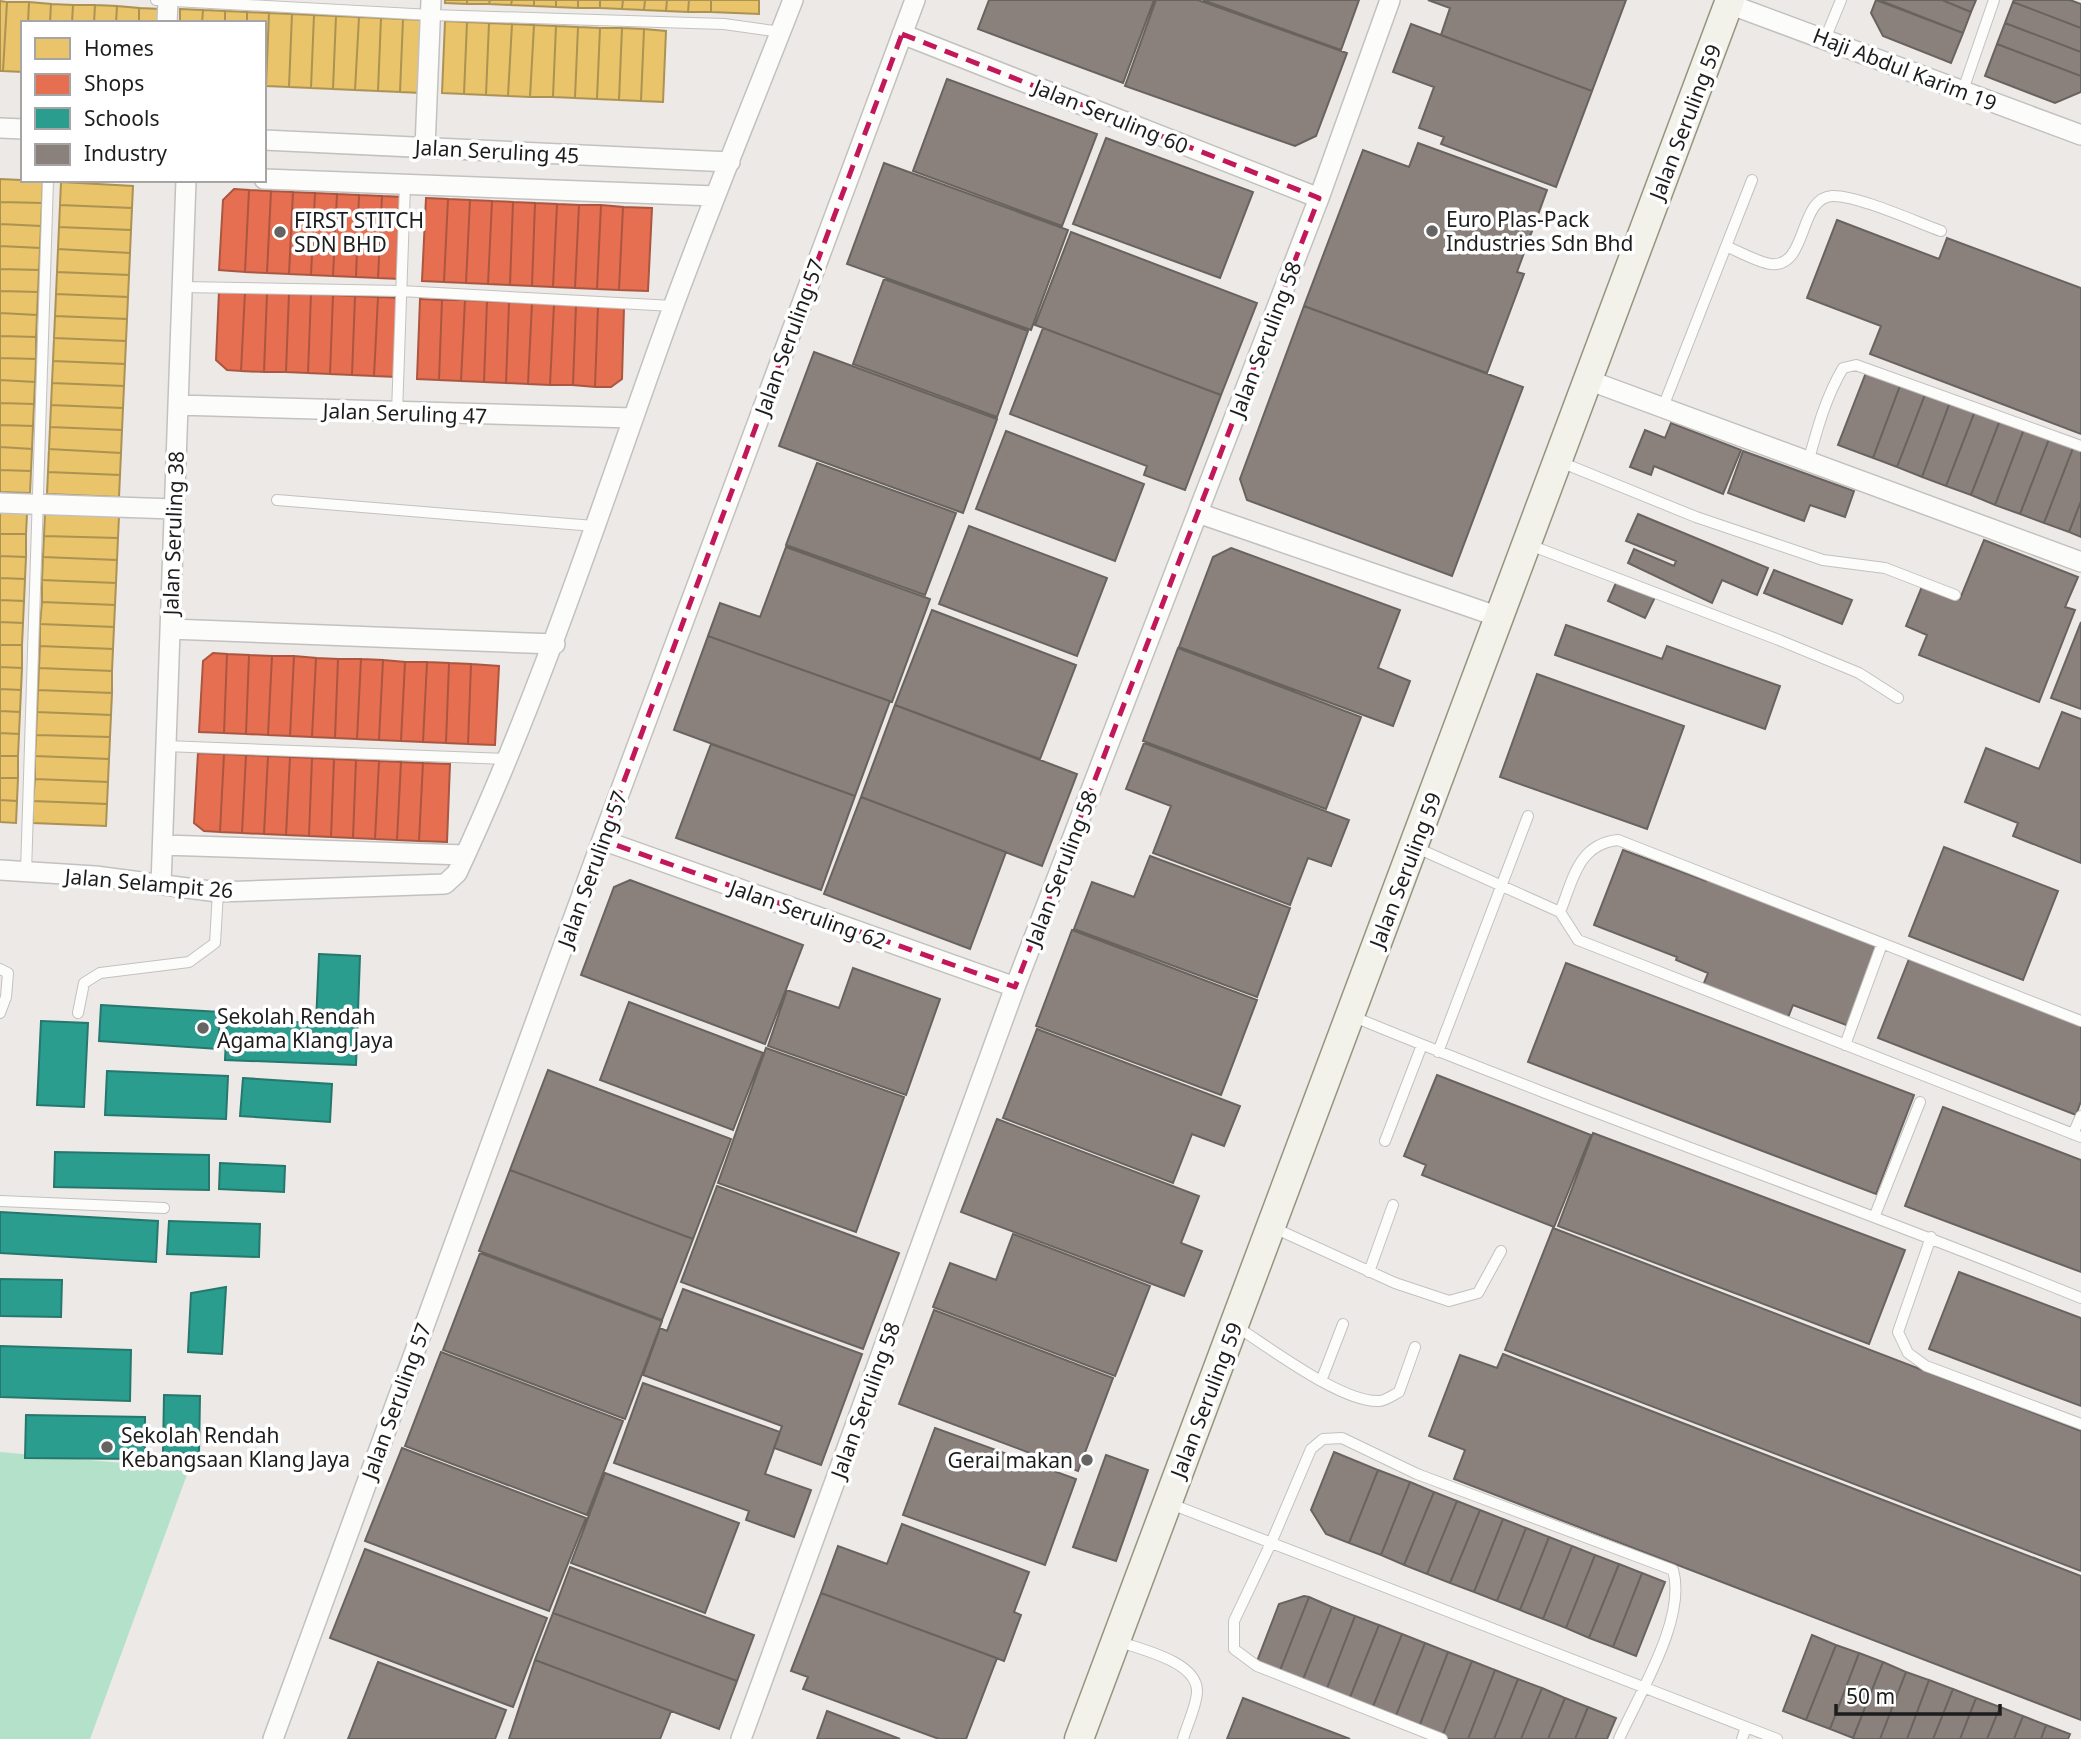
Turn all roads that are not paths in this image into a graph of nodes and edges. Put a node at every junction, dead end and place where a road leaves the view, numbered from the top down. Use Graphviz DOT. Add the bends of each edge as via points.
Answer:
graph roads {
  1 [pos="156,0"];
  2 [pos="168,0"];
  3 [pos="793,0"];
  4 [pos="915,0"];
  5 [pos="1390,0"];
  6 [pos="1841,0"];
  7 [pos="1994,0"];
  8 [pos="1730,2"];
  9 [pos="431,7"];
  10 [pos="167,21"];
  11 [pos="781,32"];
  12 [pos="902,34"];
  13 [pos="1825,38"];
  14 [pos="1963,90"];
  15 [pos="0,128"];
  16 [pos="21,129"];
  17 [pos="2081,135"];
  18 [pos="266,140"];
  19 [pos="425,148"];
  20 [pos="730,162"];
  21 [pos="266,179"];
  22 [pos="1752,180"];
  23 [pos="48,182"];
  24 [pos="186,182"];
  25 [pos="405,185"];
  26 [pos="715,196"];
  27 [pos="1319,198"];
  28 [pos="1941,231"];
  29 [pos="1726,246"];
  30 [pos="183,287"];
  31 [pos="401,290"];
  32 [pos="673,306"];
  33 [pos="1588,380"];
  34 [pos="178,405"];
  35 [pos="1663,407"];
  36 [pos="397,413"];
  37 [pos="633,418"];
  38 [pos="2081,446"];
  39 [pos="1809,459"];
  40 [pos="1558,461"];
  41 [pos="277,500"];
  42 [pos="0,503"];
  43 [pos="36,504"];
  44 [pos="174,509"];
  45 [pos="1198,513"];
  46 [pos="594,526"];
  47 [pos="1527,544"];
  48 [pos="2081,562"];
  49 [pos="1955,596"];
  50 [pos="1499,617"];
  51 [pos="170,629"];
  52 [pos="555,644"];
  53 [pos="1898,698"];
  54 [pos="165,746"];
  55 [pos="509,759"];
  56 [pos="1528,816"];
  57 [pos="602,841"];
  58 [pos="163,845"];
  59 [pos="1413,847"];
  60 [pos="465,855"];
  61 [pos="0,870"];
  62 [pos="26,872"];
  63 [pos="161,885"];
  64 [pos="1502,886"];
  65 [pos="218,892"];
  66 [pos="1560,912"];
  67 [pos="1882,944"];
  68 [pos="0,969"];
  69 [pos="1015,987"];
  70 [pos="0,1013"];
  71 [pos="78,1013"];
  72 [pos="1350,1015"];
  73 [pos="2081,1021"];
  74 [pos="1422,1045"];
  75 [pos="1845,1045"];
  76 [pos="1438,1052"];
  77 [pos="1920,1102"];
  78 [pos="2081,1115"];
  79 [pos="2077,1136"];
  80 [pos="1385,1141"];
  81 [pos="0,1201"];
  82 [pos="1393,1205"];
  83 [pos="164,1208"];
  84 [pos="1875,1216"];
  85 [pos="1271,1226"];
  86 [pos="1931,1237"];
  87 [pos="1501,1251"];
  88 [pos="1369,1272"];
  89 [pos="2081,1298"];
  90 [pos="1343,1324"];
  91 [pos="1234,1325"];
  92 [pos="1415,1347"];
  93 [pos="1321,1381"];
  94 [pos="2081,1424"];
  95 [pos="1167,1502"];
  96 [pos="1271,1543"];
  97 [pos="1115,1641"];
  98 [pos="1643,1687"];
  99 [pos="1746,1727"];
  100 [pos="273,1739"];
  101 [pos="741,1739"];
  102 [pos="1079,1739"];
  103 [pos="1183,1739"];
  104 [pos="1442,1739"];
  105 [pos="1619,1739"];
  106 [pos="1742,1739"];
  107 [pos="1777,1739"];
  1 -- 2 [label="lane"];
  2 -- 9 [label="lane"];
  2 -- 10 [label="street"];
  3 -- 11 [label="street"];
  4 -- 12 [label="street, Jalan Seruling 57"];
  5 -- 27 [label="street, Jalan Seruling 58"];
  6 -- 13 [label="lane"];
  7 -- 14 [label="lane"];
  8 -- 13 [label="street, Haji Abdul Karim 19"];
  8 -- 33 [label="main road, Jalan Seruling 59"];
  9 -- 11 [label="lane" via="724,24"];
  9 -- 19 [label="street"];
  11 -- 20 [label="street"];
  12 -- 27 [label="street, Jalan Seruling 60"];
  12 -- 57 [label="street, Jalan Seruling 57"];
  13 -- 14 [label="street, Haji Abdul Karim 19"];
  14 -- 17 [label="street, Haji Abdul Karim 19"];
  15 -- 16 [label="street"];
  18 -- 19 [label="street, Jalan Seruling 45"];
  19 -- 20 [label="street, Jalan Seruling 45"];
  20 -- 26 [label="street"];
  21 -- 25 [label="street, Jalan Seruling 45"];
  22 -- 29 [label="lane"];
  23 -- 43 [label="lane"];
  24 -- 30 [label="street, Jalan Seruling 38"];
  25 -- 26 [label="street, Jalan Seruling 45"];
  25 -- 31 [label="lane"];
  26 -- 32 [label="street"];
  27 -- 45 [label="street, Jalan Seruling 58"];
  28 -- 29 [label="lane" via="1832,196 1816,205 1790,257 1780,264"];
  29 -- 35 [label="lane"];
  30 -- 31 [label="lane"];
  30 -- 34 [label="street, Jalan Seruling 38"];
  31 -- 32 [label="lane"];
  31 -- 36 [label="lane"];
  32 -- 37 [label="street"];
  33 -- 35 [label="street"];
  33 -- 40 [label="main road, Jalan Seruling 59"];
  34 -- 36 [label="street, Jalan Seruling 47"];
  34 -- 44 [label="street, Jalan Seruling 38"];
  35 -- 39 [label="street"];
  36 -- 37 [label="street, Jalan Seruling 47"];
  37 -- 46 [label="street"];
  38 -- 39 [label="lane" via="1856,365 1843,368 1833,385"];
  39 -- 48 [label="street"];
  40 -- 47 [label="main road, Jalan Seruling 59"];
  40 -- 49 [label="lane" via="1696,517 1823,560 1885,568"];
  41 -- 46 [label="lane"];
  42 -- 43 [label="street"];
  43 -- 44 [label="street"];
  43 -- 62 [label="lane"];
  44 -- 51 [label="street, Jalan Seruling 38"];
  45 -- 50 [label="street"];
  45 -- 69 [label="street, Jalan Seruling 58"];
  46 -- 52 [label="street"];
  47 -- 50 [label="main road, Jalan Seruling 59"];
  47 -- 53 [label="lane" via="1859,673"];
  50 -- 59 [label="main road, Jalan Seruling 59"];
  51 -- 52 [label="street"];
  51 -- 54 [label="street, Jalan Seruling 38"];
  52 -- 55 [label="street"];
  54 -- 55 [label="lane"];
  54 -- 58 [label="street, Jalan Seruling 38"];
  55 -- 60 [label="street"];
  56 -- 64 [label="lane"];
  57 -- 69 [label="street, Jalan Seruling 62"];
  57 -- 100 [label="street, Jalan Seruling 57"];
  58 -- 60 [label="street, Jalan Selampit 26"];
  58 -- 63 [label="street, Jalan Seruling 38"];
  59 -- 64 [label="lane"];
  59 -- 72 [label="main road, Jalan Seruling 59"];
  60 -- 65 [label="street, Jalan Selampit 26" via="457,873 445,884"];
  61 -- 62 [label="street, Jalan Selampit 26"];
  62 -- 63 [label="street, Jalan Selampit 26"];
  63 -- 65 [label="street, Jalan Selampit 26"];
  64 -- 66 [label="lane"];
  64 -- 76 [label="lane"];
  65 -- 71 [label="lane" via="215,943 189,962 100,973 84,983"];
  66 -- 67 [label="lane" via="1587,852 1601,842 1618,841"];
  66 -- 75 [label="lane" via="1578,940"];
  67 -- 73 [label="lane"];
  67 -- 75 [label="lane"];
  68 -- 70 [label="lane" via="8,973"];
  69 -- 101 [label="street, Jalan Seruling 58"];
  72 -- 74 [label="lane"];
  72 -- 85 [label="main road, Jalan Seruling 59"];
  74 -- 76 [label="lane"];
  74 -- 80 [label="lane"];
  75 -- 79 [label="lane"];
  76 -- 84 [label="lane"];
  77 -- 84 [label="lane"];
  78 -- 79 [label="lane"];
  81 -- 83 [label="lane"];
  82 -- 88 [label="lane"];
  84 -- 86 [label="lane"];
  85 -- 88 [label="lane"];
  85 -- 91 [label="main road, Jalan Seruling 59"];
  86 -- 89 [label="lane"];
  86 -- 94 [label="lane" via="1898,1332 1908,1353 1926,1366"];
  87 -- 88 [label="lane" via="1478,1293 1449,1301"];
  90 -- 93 [label="lane"];
  91 -- 93 [label="lane"];
  91 -- 95 [label="main road, Jalan Seruling 59"];
  92 -- 93 [label="lane" via="1399,1392 1380,1401"];
  95 -- 96 [label="lane"];
  95 -- 97 [label="main road, Jalan Seruling 59"];
  96 -- 98 [label="lane"];
  96 -- 98 [label="lane" via="1311,1449 1324,1439 1342,1438 1417,1474 1673,1570 1677,1585 1671,1623"];
  96 -- 104 [label="lane" via="1234,1621 1234,1649 1257,1667"];
  97 -- 102 [label="main road, Jalan Seruling 59"];
  97 -- 103 [label="lane" via="1183,1666 1191,1677 1197,1690"];
  98 -- 99 [label="lane"];
  98 -- 105 [label="lane"];
  99 -- 106 [label="lane"];
  99 -- 107 [label="lane"];
}
